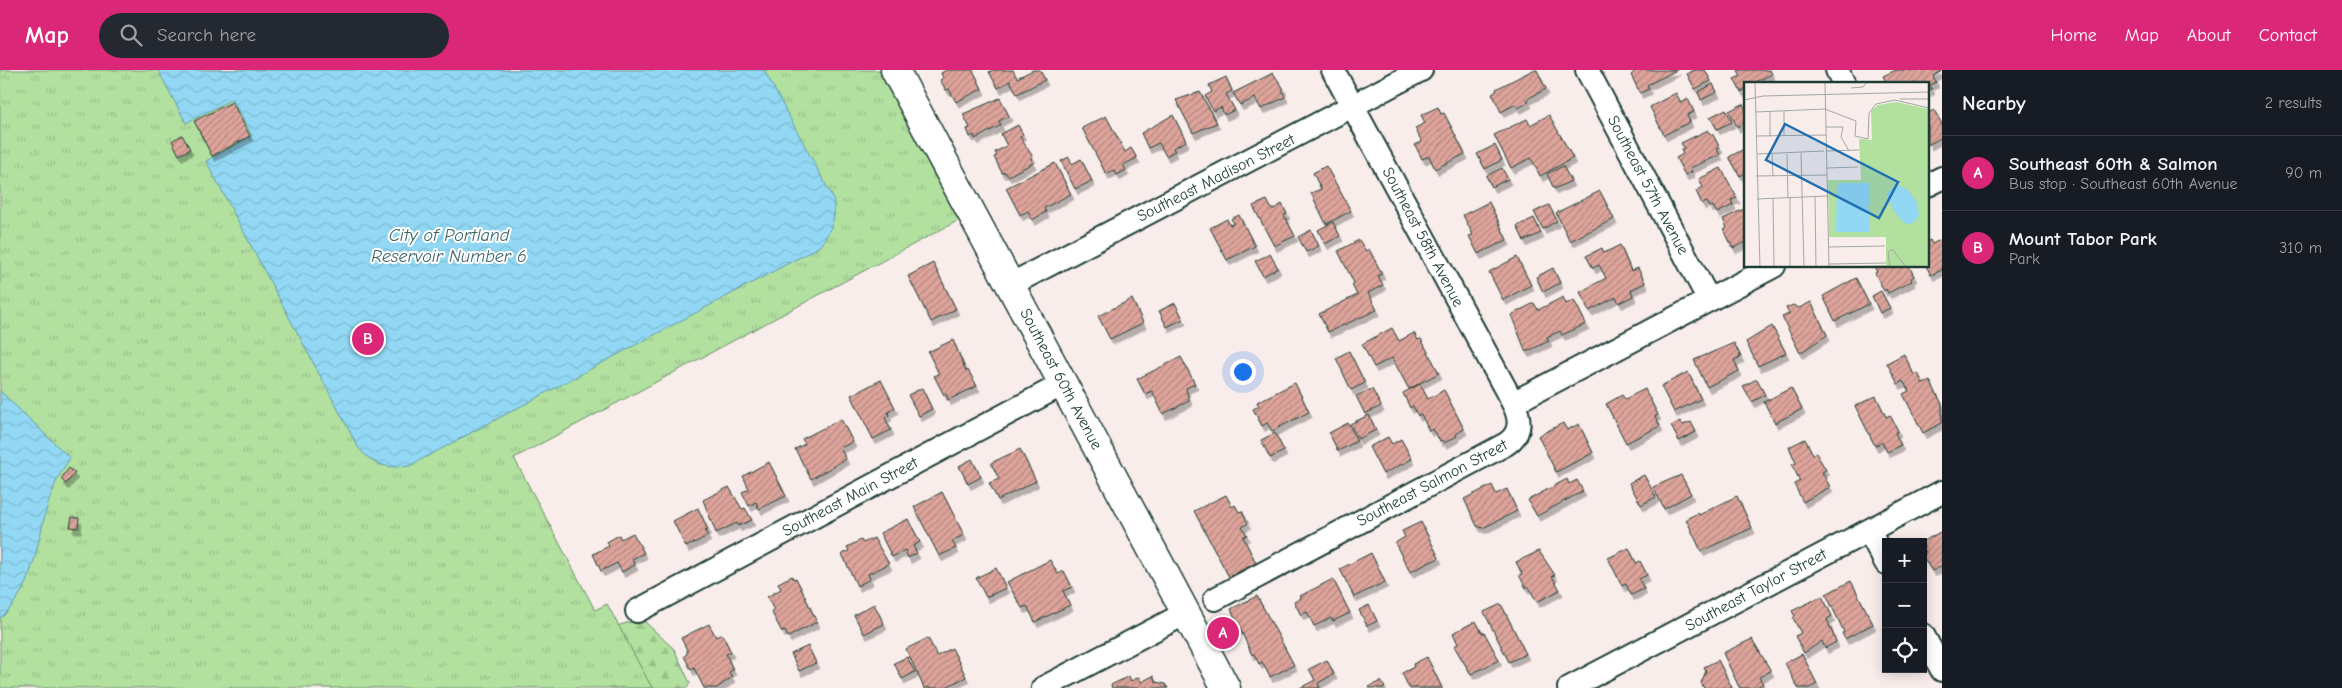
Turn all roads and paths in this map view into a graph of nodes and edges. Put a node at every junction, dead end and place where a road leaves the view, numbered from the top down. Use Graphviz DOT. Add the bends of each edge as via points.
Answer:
graph roads {
  1 [pos="895,70"];
  2 [pos="1332,70"];
  3 [pos="1421,70"];
  4 [pos="1587,70"];
  5 [pos="1837,70"];
  6 [pos="1843,82"];
  7 [pos="1352,107"];
  8 [pos="1942,178"];
  9 [pos="1930,184"];
  10 [pos="1770,268"];
  11 [pos="1010,285"];
  12 [pos="1709,300"];
  13 [pos="1063,384"];
  14 [pos="1513,403"];
  15 [pos="1942,492"];
  16 [pos="1869,531"];
  17 [pos="1882,555"];
  18 [pos="1215,598"];
  19 [pos="637,611"];
  20 [pos="1186,613"];
  21 [pos="1927,642"];
  22 [pos="1942,670"];
  23 [pos="1043,688"];
  24 [pos="1226,688"];
  25 [pos="1569,688"];
  1 -- 11 [label="main road, Southeast 60th Avenue"];
  2 -- 7 [label="street, Southeast 58th Avenue"];
  3 -- 7 [label="street, Southeast Madison Street"];
  4 -- 12 [label="street, Southeast 57th Avenue"];
  5 -- 6 [label="street"];
  7 -- 11 [label="street, Southeast Madison Street"];
  7 -- 14 [label="street, Southeast 58th Avenue"];
  8 -- 9 [label="street"];
  10 -- 12 [label="street"];
  11 -- 13 [label="main road, Southeast 60th Avenue"];
  12 -- 14 [label="street"];
  13 -- 19 [label="street, Southeast Main Street"];
  13 -- 20 [label="main road, Southeast 60th Avenue"];
  14 -- 18 [label="street, Southeast Salmon Street" via="1520,419 1512,440"];
  15 -- 16 [label="street, Southeast Taylor Street"];
  16 -- 17 [label="street"];
  16 -- 25 [label="street, Southeast Taylor Street"];
  20 -- 23 [label="street"];
  20 -- 24 [label="main road, Southeast 60th Avenue"];
  21 -- 22 [label="street"];
}
